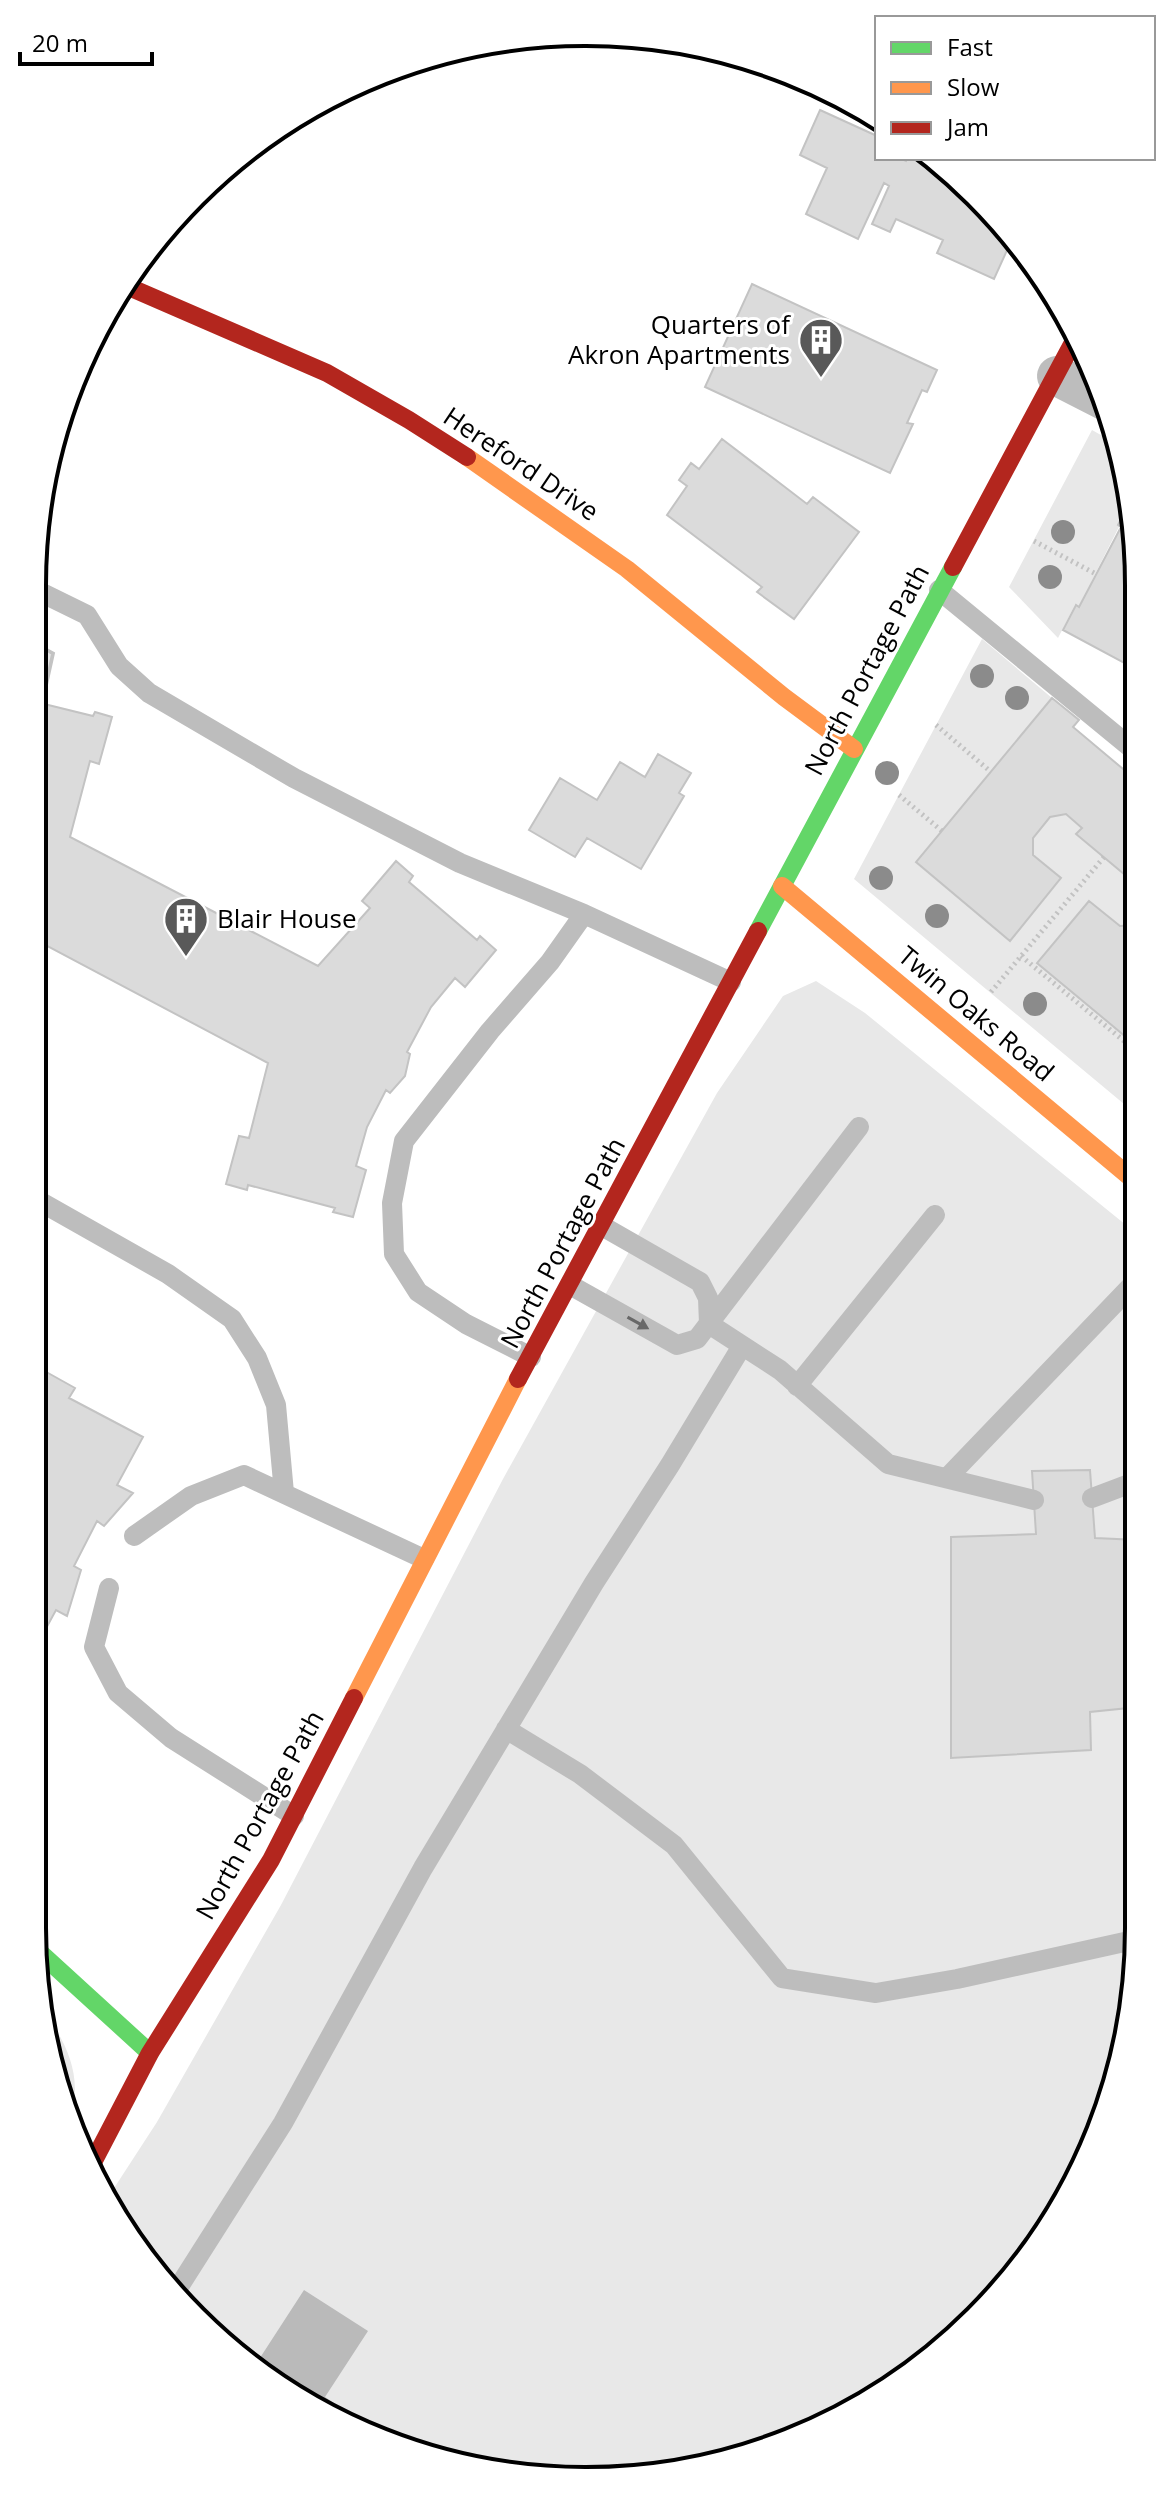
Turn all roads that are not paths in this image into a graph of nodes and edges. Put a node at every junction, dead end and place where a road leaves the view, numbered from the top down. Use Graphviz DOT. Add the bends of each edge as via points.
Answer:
graph roads {
  1 [pos="135,290"];
  2 [pos="1070,349"];
  3 [pos="1057,376"];
  4 [pos="1089,392"];
  5 [pos="939,590"];
  6 [pos="46,595"];
  7 [pos="1125,743"];
  8 [pos="854,749"];
  9 [pos="782,886"];
  10 [pos="584,914"];
  11 [pos="731,982"];
  12 [pos="859,1127"];
  13 [pos="1125,1173"];
  14 [pos="46,1205"];
  15 [pos="935,1215"];
  16 [pos="602,1226"];
  17 [pos="570,1285"];
  18 [pos="1125,1293"];
  19 [pos="709,1324"];
  20 [pos="742,1346"];
  21 [pos="531,1357"];
  22 [pos="797,1386"];
  23 [pos="948,1477"];
  24 [pos="1125,1486"];
  25 [pos="284,1493"];
  26 [pos="1092,1498"];
  27 [pos="1034,1500"];
  28 [pos="134,1536"];
  29 [pos="424,1559"];
  30 [pos="109,1588"];
  31 [pos="506,1729"];
  32 [pos="294,1816"];
  33 [pos="1125,1942"];
  34 [pos="47,1959"];
  35 [pos="150,2053"];
  36 [pos="97,2155"];
  37 [pos="181,2284"];
  1 -- 8 [label="main road, Hereford Drive" via="327,373 409,420 627,569"];
  2 -- 3 [label="main road, North Portage Path"];
  3 -- 4 [label="street"];
  3 -- 5 [label="main road, North Portage Path"];
  5 -- 7 [label="lane"];
  5 -- 8 [label="main road, North Portage Path"];
  6 -- 10 [label="lane" via="87,615 119,666 149,693 294,778 460,863"];
  8 -- 9 [label="main road, North Portage Path"];
  9 -- 11 [label="main road, North Portage Path"];
  9 -- 13 [label="main road, Twin Oaks Road"];
  10 -- 11 [label="lane"];
  10 -- 21 [label="lane" via="404,1141 392,1203 394,1254 418,1292"];
  11 -- 16 [label="main road, North Portage Path"];
  12 -- 19 [label="lane"];
  14 -- 25 [label="lane" via="168,1274 232,1319 257,1358 276,1405"];
  15 -- 22 [label="lane"];
  16 -- 17 [label="main road, North Portage Path"];
  16 -- 19 [label="lane" via="700,1282 708,1298"];
  17 -- 19 [label="lane, one-way" via="677,1345 697,1339"];
  17 -- 21 [label="main road, North Portage Path"];
  18 -- 23 [label="lane"];
  19 -- 20 [label="lane"];
  20 -- 22 [label="lane"];
  20 -- 31 [label="lane"];
  21 -- 29 [label="main road, North Portage Path"];
  22 -- 23 [label="lane" via="888,1464"];
  23 -- 27 [label="lane"];
  24 -- 26 [label="lane"];
  25 -- 28 [label="lane" via="244,1475 191,1496"];
  25 -- 29 [label="lane"];
  29 -- 32 [label="main road, North Portage Path"];
  30 -- 32 [label="lane" via="94,1647 118,1693 171,1738"];
  31 -- 33 [label="lane" via="580,1774 674,1845 782,1978 876,1993"];
  31 -- 37 [label="lane" via="283,2123"];
  32 -- 35 [label="main road, North Portage Path"];
  34 -- 35 [label="main road"];
  35 -- 36 [label="main road, North Portage Path"];
}
